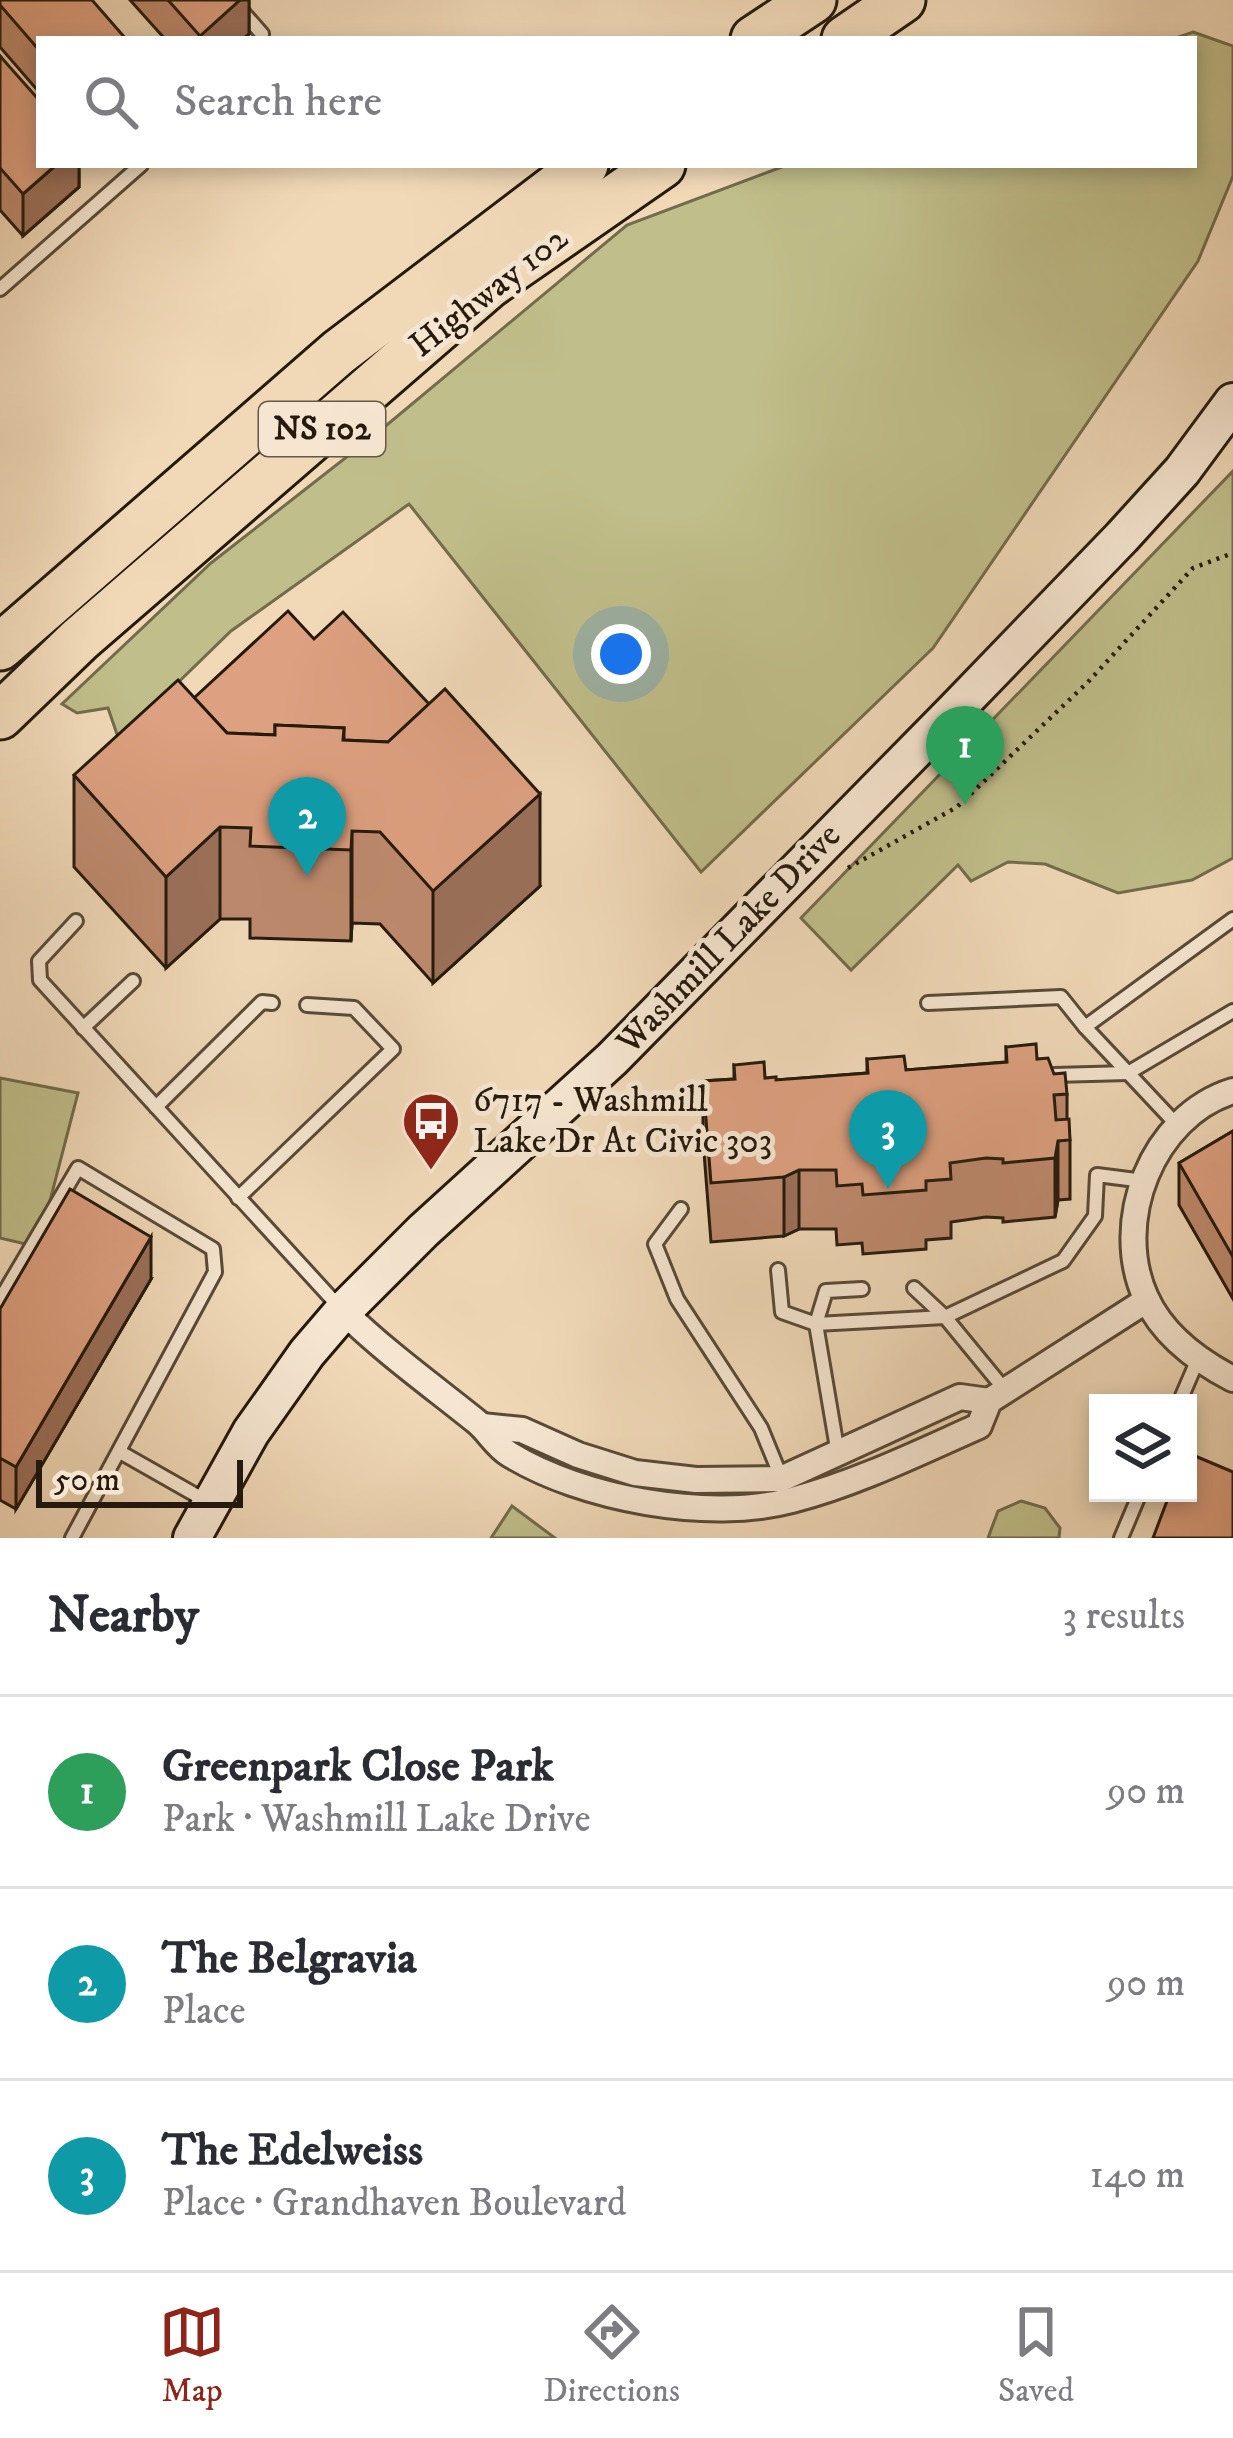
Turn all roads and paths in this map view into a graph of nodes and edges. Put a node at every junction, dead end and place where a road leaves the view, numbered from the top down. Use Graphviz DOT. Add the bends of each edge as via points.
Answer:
graph roads {
  1 [pos="232,0"];
  2 [pos="814,0"];
  3 [pos="902,0"];
  4 [pos="262,36"];
  5 [pos="759,36"];
  6 [pos="849,36"];
  7 [pos="138,168"];
  8 [pos="581,168"];
  9 [pos="658,168"];
  10 [pos="0,289"];
  11 [pos="1233,402"];
  12 [pos="1233,554"];
  13 [pos="0,646"];
  14 [pos="0,716"];
  15 [pos="837,870"];
  16 [pos="1233,919"];
  17 [pos="76,921"];
  18 [pos="133,981"];
  19 [pos="272,1003"];
  20 [pos="928,1003"];
  21 [pos="307,1004"];
  22 [pos="1233,1011"];
  23 [pos="1084,1027"];
  24 [pos="83,1028"];
  25 [pos="1128,1073"];
  26 [pos="1032,1076"];
  27 [pos="1233,1091"];
  28 [pos="157,1107"];
  29 [pos="1177,1125"];
  30 [pos="1144,1180"];
  31 [pos="238,1198"];
  32 [pos="681,1209"];
  33 [pos="778,1270"];
  34 [pos="914,1288"];
  35 [pos="862,1289"];
  36 [pos="0,1300"];
  37 [pos="1147,1300"];
  38 [pos="343,1311"];
  39 [pos="945,1317"];
  40 [pos="816,1324"];
  41 [pos="1198,1359"];
  42 [pos="1233,1379"];
  43 [pos="1183,1394"];
  44 [pos="997,1396"];
  45 [pos="120,1452"];
  46 [pos="838,1455"];
  47 [pos="785,1490"];
  48 [pos="209,1502"];
  49 [pos="1136,1502"];
  50 [pos="72,1538"];
  51 [pos="192,1538"];
  52 [pos="1121,1538"];
  1 -- 4 [label="lane"];
  2 -- 5 [label="highway"];
  3 -- 6 [label="highway"];
  7 -- 10 [label="lane"];
  8 -- 13 [label="highway, Highway 102 / NS 102" via="339,352"];
  9 -- 14 [label="highway, Highway 102 / NS 102" via="489,285"];
  11 -- 38 [label="street, Washmill Lake Drive" via="1182,471 954,711 612,1059"];
  12 -- 15 [label="path" via="1193,568 957,807"];
  16 -- 23 [label="lane"];
  17 -- 24 [label="lane" via="39,961 40,980"];
  18 -- 24 [label="lane"];
  19 -- 28 [label="lane" via="262,1003"];
  20 -- 23 [label="lane" via="1061,997"];
  21 -- 31 [label="lane" via="354,1008 393,1049"];
  22 -- 25 [label="lane"];
  23 -- 25 [label="lane"];
  24 -- 28 [label="lane"];
  25 -- 26 [label="lane"];
  25 -- 29 [label="lane"];
  27 -- 29 [label="street"];
  28 -- 31 [label="lane"];
  29 -- 30 [label="street"];
  30 -- 37 [label="street" via="1134,1215"];
  30 -- 39 [label="lane" via="1097,1175 1095,1216 1063,1261"];
  31 -- 38 [label="lane"];
  32 -- 47 [label="lane" via="656,1244 677,1299 761,1428"];
  33 -- 40 [label="lane" via="782,1312"];
  34 -- 39 [label="lane"];
  35 -- 40 [label="lane" via="826,1291"];
  36 -- 45 [label="lane" via="78,1168 213,1250 215,1272"];
  37 -- 41 [label="street"];
  37 -- 44 [label="street"];
  38 -- 47 [label="street" via="482,1426 522,1430 634,1473"];
  38 -- 48 [label="street, Washmill Lake Drive"];
  39 -- 40 [label="lane"];
  39 -- 44 [label="lane"];
  40 -- 46 [label="lane"];
  41 -- 42 [label="street"];
  41 -- 43 [label="lane"];
  44 -- 46 [label="street" via="960,1397"];
  44 -- 47 [label="street" via="979,1426 857,1479"];
  45 -- 48 [label="lane"];
  45 -- 50 [label="lane"];
  46 -- 47 [label="street"];
  48 -- 51 [label="street, Washmill Lake Drive"];
  49 -- 52 [label="lane"];
}
